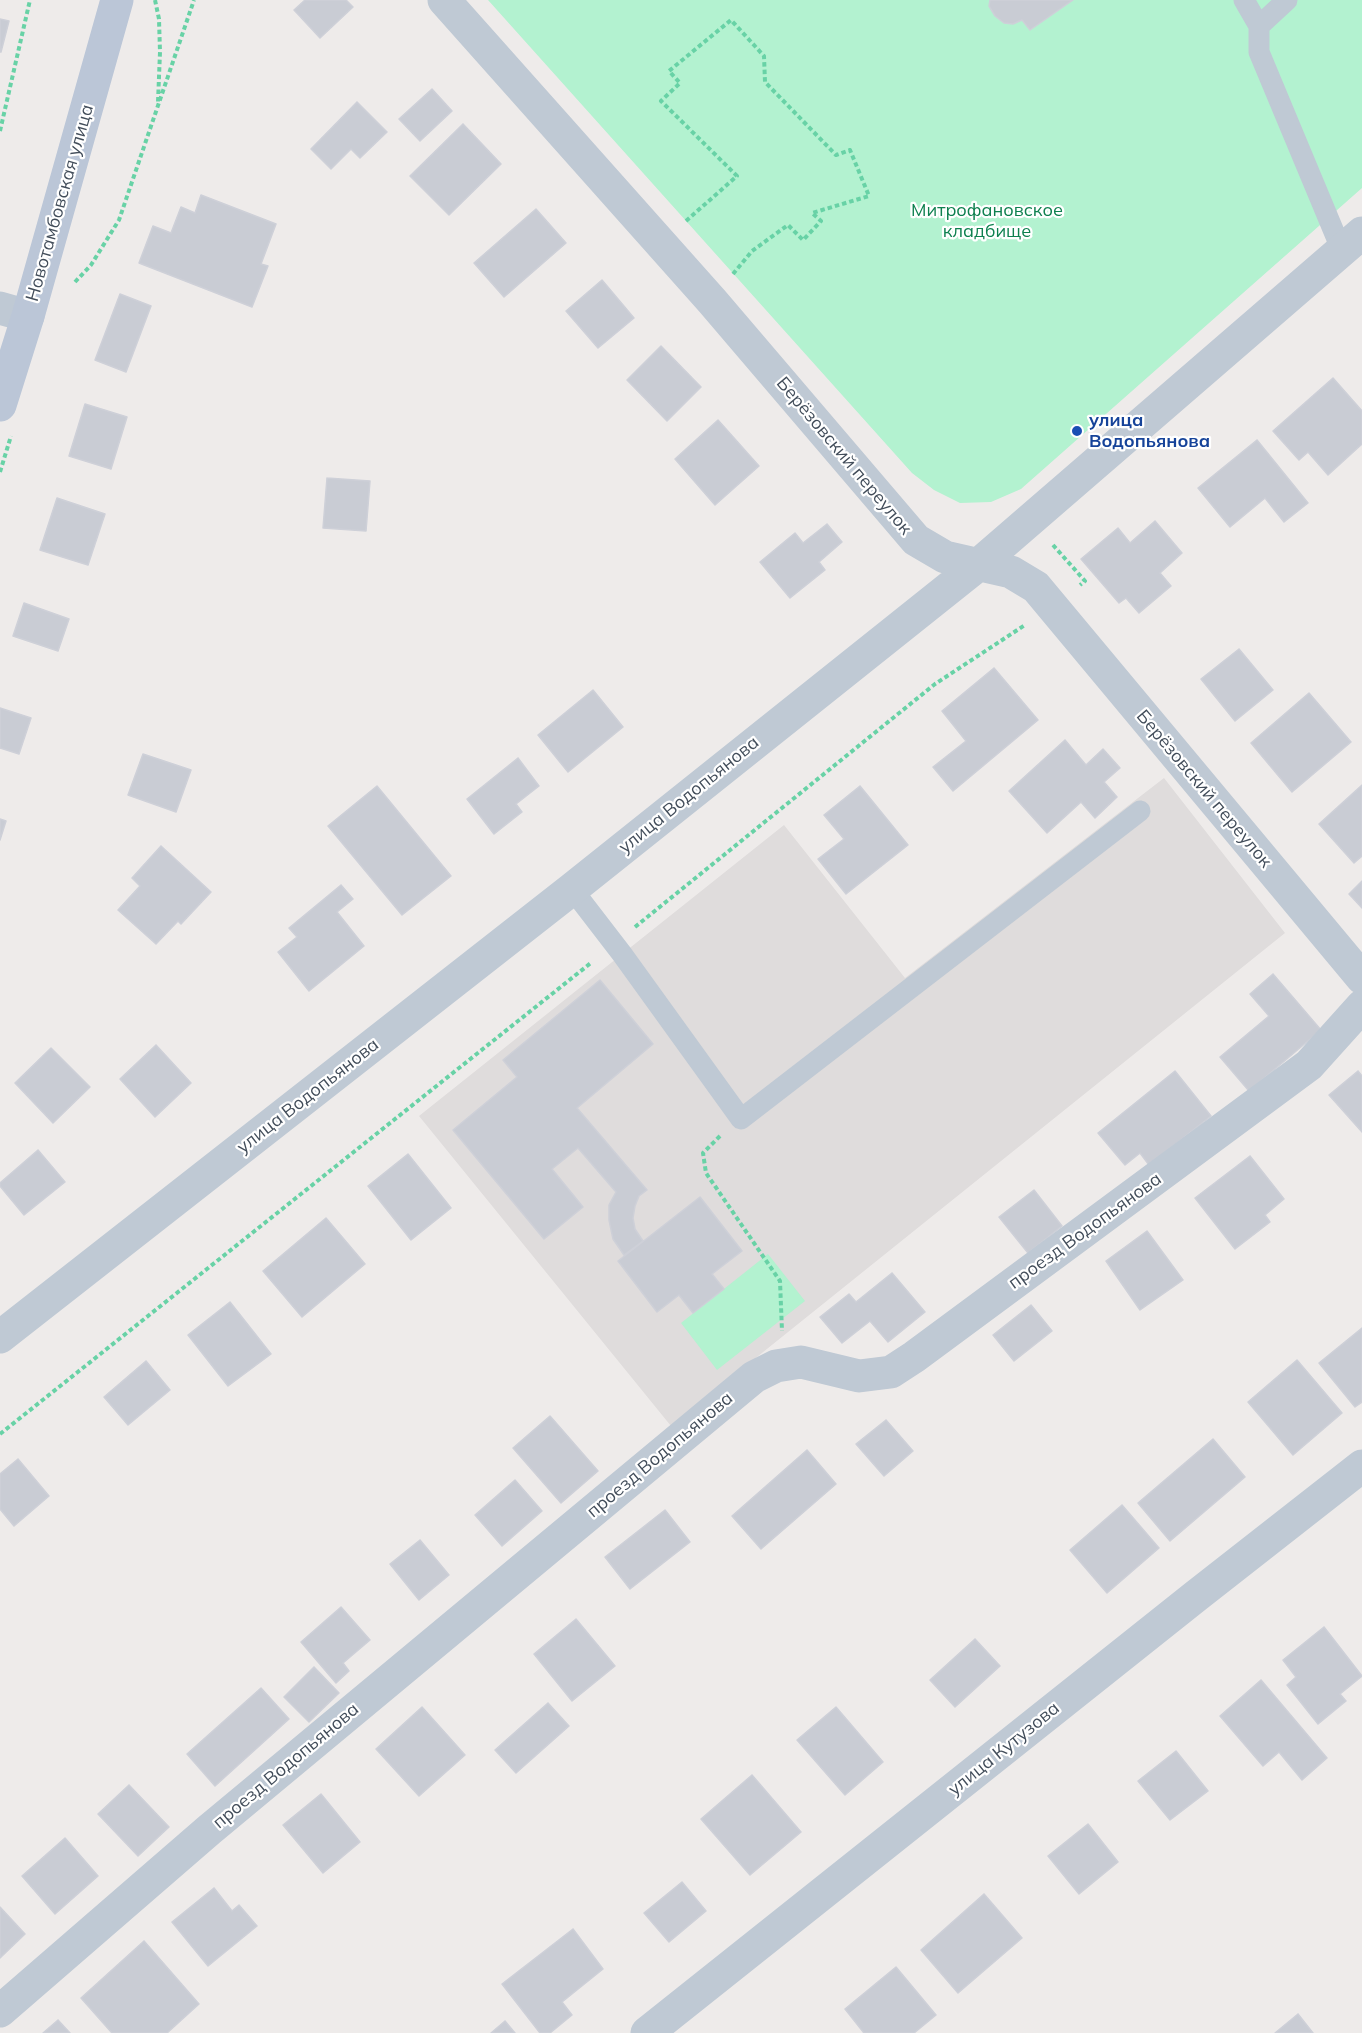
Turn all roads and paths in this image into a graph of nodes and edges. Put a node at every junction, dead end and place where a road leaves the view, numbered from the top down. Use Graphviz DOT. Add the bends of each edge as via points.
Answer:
graph roads {
  1 [pos="30,0"];
  2 [pos="117,0"];
  3 [pos="155,0"];
  4 [pos="194,0"];
  5 [pos="444,0"];
  6 [pos="1244,0"];
  7 [pos="1287,0"];
  8 [pos="1259,26"];
  9 [pos="157,108"];
  10 [pos="0,131"];
  11 [pos="1352,242"];
  12 [pos="661,243"];
  13 [pos="70,287"];
  14 [pos="712,301"];
  15 [pos="14,312"];
  16 [pos="7,417"];
  17 [pos="0,472"];
  18 [pos="978,565"];
  19 [pos="1052,607"];
  20 [pos="1140,811"];
  21 [pos="572,889"];
  22 [pos="614,944"];
  23 [pos="1362,978"];
  24 [pos="1362,1006"];
  25 [pos="741,1119"];
  26 [pos="0,1336"];
  27 [pos="801,1362"];
  28 [pos="0,1434"];
  29 [pos="1362,1466"];
  30 [pos="0,2011"];
  31 [pos="647,2033"];
  1 -- 10 [label="path"];
  2 -- 15 [label="main road, Новотамбовская улица"];
  3 -- 9 [label="path" via="160,52"];
  4 -- 9 [label="path"];
  5 -- 12 [label="street, Берёзовский переулок"];
  6 -- 8 [label="lane"];
  7 -- 8 [label="lane"];
  8 -- 11 [label="lane" via="1258,52"];
  9 -- 13 [label="path" via="119,220 91,265"];
  11 -- 18 [label="street, улица Водопьянова"];
  12 -- 14 [label="street, Берёзовский переулок"];
  12 -- 14 [label="path" via="737,176 661,101 680,83 669,71 731,20 764,56 765,82 836,155 850,150 869,196 812,213 821,221 803,240 788,225 752,251"];
  14 -- 18 [label="street, Берёзовский переулок" via="916,540 945,557"];
  15 -- 16 [label="main road, Новотамбовская улица"];
  16 -- 17 [label="path"];
  18 -- 19 [label="street, Берёзовский переулок" via="1011,572 1036,587"];
  18 -- 21 [label="street, улица Водопьянова"];
  19 -- 22 [label="path" via="935,684"];
  19 -- 23 [label="street, Берёзовский переулок"];
  20 -- 25 [label="lane"];
  21 -- 22 [label="lane"];
  21 -- 26 [label="street, улица Водопьянова"];
  22 -- 25 [label="lane"];
  22 -- 28 [label="path"];
  24 -- 27 [label="street, проезд Водопьянова" via="1310,1065 914,1358 891,1372 859,1376"];
  25 -- 27 [label="path" via="711,1142 703,1153 703,1164 780,1281 783,1335"];
  27 -- 30 [label="street, проезд Водопьянова" via="776,1366 754,1377 209,1830"];
  29 -- 31 [label="street, улица Кутузова"];
}
